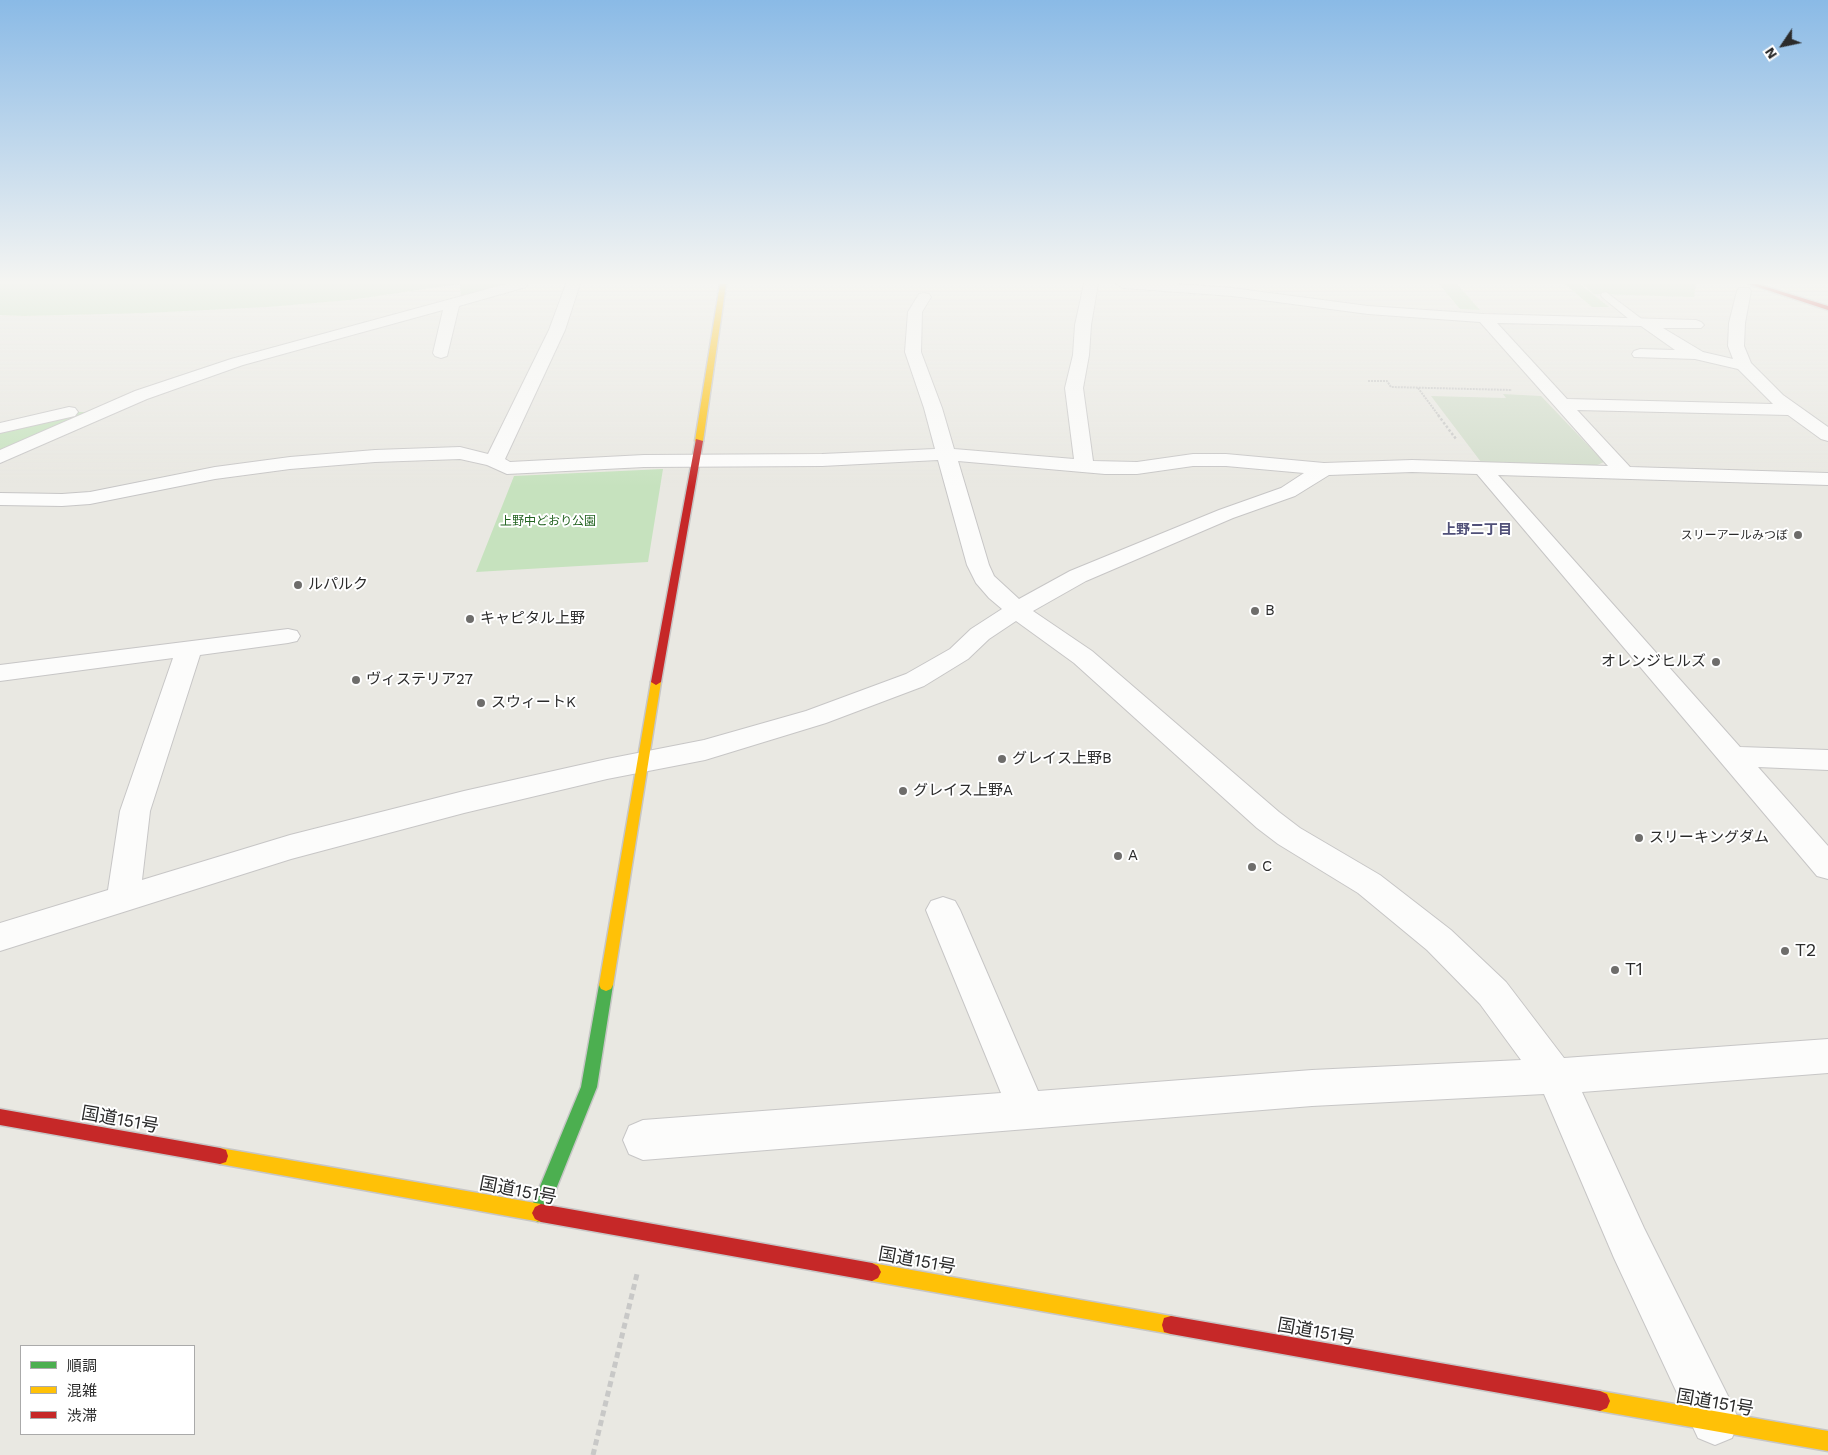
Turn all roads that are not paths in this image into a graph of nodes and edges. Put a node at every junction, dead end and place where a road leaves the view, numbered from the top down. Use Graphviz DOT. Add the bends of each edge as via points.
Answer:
graph roads {
  1 [pos="271,352"];
  2 [pos="547,352"];
  3 [pos="713,352"];
  4 [pos="913,352"];
  5 [pos="1081,352"];
  6 [pos="1515,352"];
  7 [pos="1691,352"];
  8 [pos="1738,352"];
  9 [pos="1640,354"];
  10 [pos="1697,355"];
  11 [pos="1743,365"];
  12 [pos="141,395"];
  13 [pos="1557,398"];
  14 [pos="1790,410"];
  15 [pos="3,430"];
  16 [pos="1828,435"];
  17 [pos="946,454"];
  18 [pos="0,457"];
  19 [pos="494,461"];
  20 [pos="695,461"];
  21 [pos="1084,466"];
  22 [pos="1480,468"];
  23 [pos="1324,469"];
  24 [pos="1625,473"];
  25 [pos="1828,479"];
  26 [pos="0,499"];
  27 [pos="1017,610"];
  28 [pos="288,636"];
  29 [pos="189,650"];
  30 [pos="0,672"];
  31 [pos="1732,756"];
  32 [pos="1828,760"];
  33 [pos="644,762"];
  34 [pos="1828,867"];
  35 [pos="123,898"];
  36 [pos="943,910"];
  37 [pos="0,937"];
  38 [pos="1828,1056"];
  39 [pos="1555,1076"];
  40 [pos="1028,1110"];
  41 [pos="0,1117"];
  42 [pos="643,1140"];
  43 [pos="538,1213"];
  44 [pos="1715,1421"];
  45 [pos="1828,1441"];
  1 -- 12 [label="street"];
  2 -- 19 [label="street"];
  3 -- 20 [label="main road"];
  4 -- 17 [label="street"];
  5 -- 21 [label="street" via="1074,388"];
  6 -- 13 [label="street"];
  7 -- 10 [label="street"];
  8 -- 11 [label="street"];
  9 -- 10 [label="street"];
  10 -- 11 [label="street"];
  11 -- 14 [label="street"];
  12 -- 15 [label="street"];
  12 -- 18 [label="street"];
  13 -- 14 [label="street"];
  13 -- 24 [label="street"];
  14 -- 16 [label="street"];
  17 -- 20 [label="street" via="822,460"];
  17 -- 21 [label="street"];
  17 -- 27 [label="street" via="978,565 984,578"];
  19 -- 20 [label="street" via="507,468"];
  19 -- 26 [label="street" via="460,453 375,456 215,473 90,498"];
  20 -- 33 [label="main road"];
  21 -- 23 [label="street" via="1137,468 1193,460 1226,460"];
  22 -- 23 [label="street"];
  22 -- 24 [label="street"];
  22 -- 31 [label="street"];
  23 -- 27 [label="street" via="1288,492 1226,514 1078,576"];
  24 -- 25 [label="street"];
  27 -- 33 [label="street" via="980,634 958,654 915,680 816,717 705,750"];
  27 -- 39 [label="street" via="1082,657 1268,820 1369,884 1440,940 1493,993"];
  28 -- 29 [label="street"];
  29 -- 30 [label="street"];
  29 -- 35 [label="street" via="135,811"];
  31 -- 32 [label="street"];
  31 -- 34 [label="street"];
  33 -- 35 [label="street" via="464,802 290,847"];
  33 -- 43 [label="main road" via="588,1087"];
  35 -- 37 [label="street"];
  36 -- 40 [label="street"];
  38 -- 39 [label="street"];
  39 -- 40 [label="street" via="1312,1088"];
  39 -- 44 [label="street" via="1629,1243"];
  40 -- 42 [label="street"];
  41 -- 43 [label="main road, 国道151号"];
  43 -- 44 [label="main road, 国道151号"];
  44 -- 45 [label="main road, 国道151号"];
}
